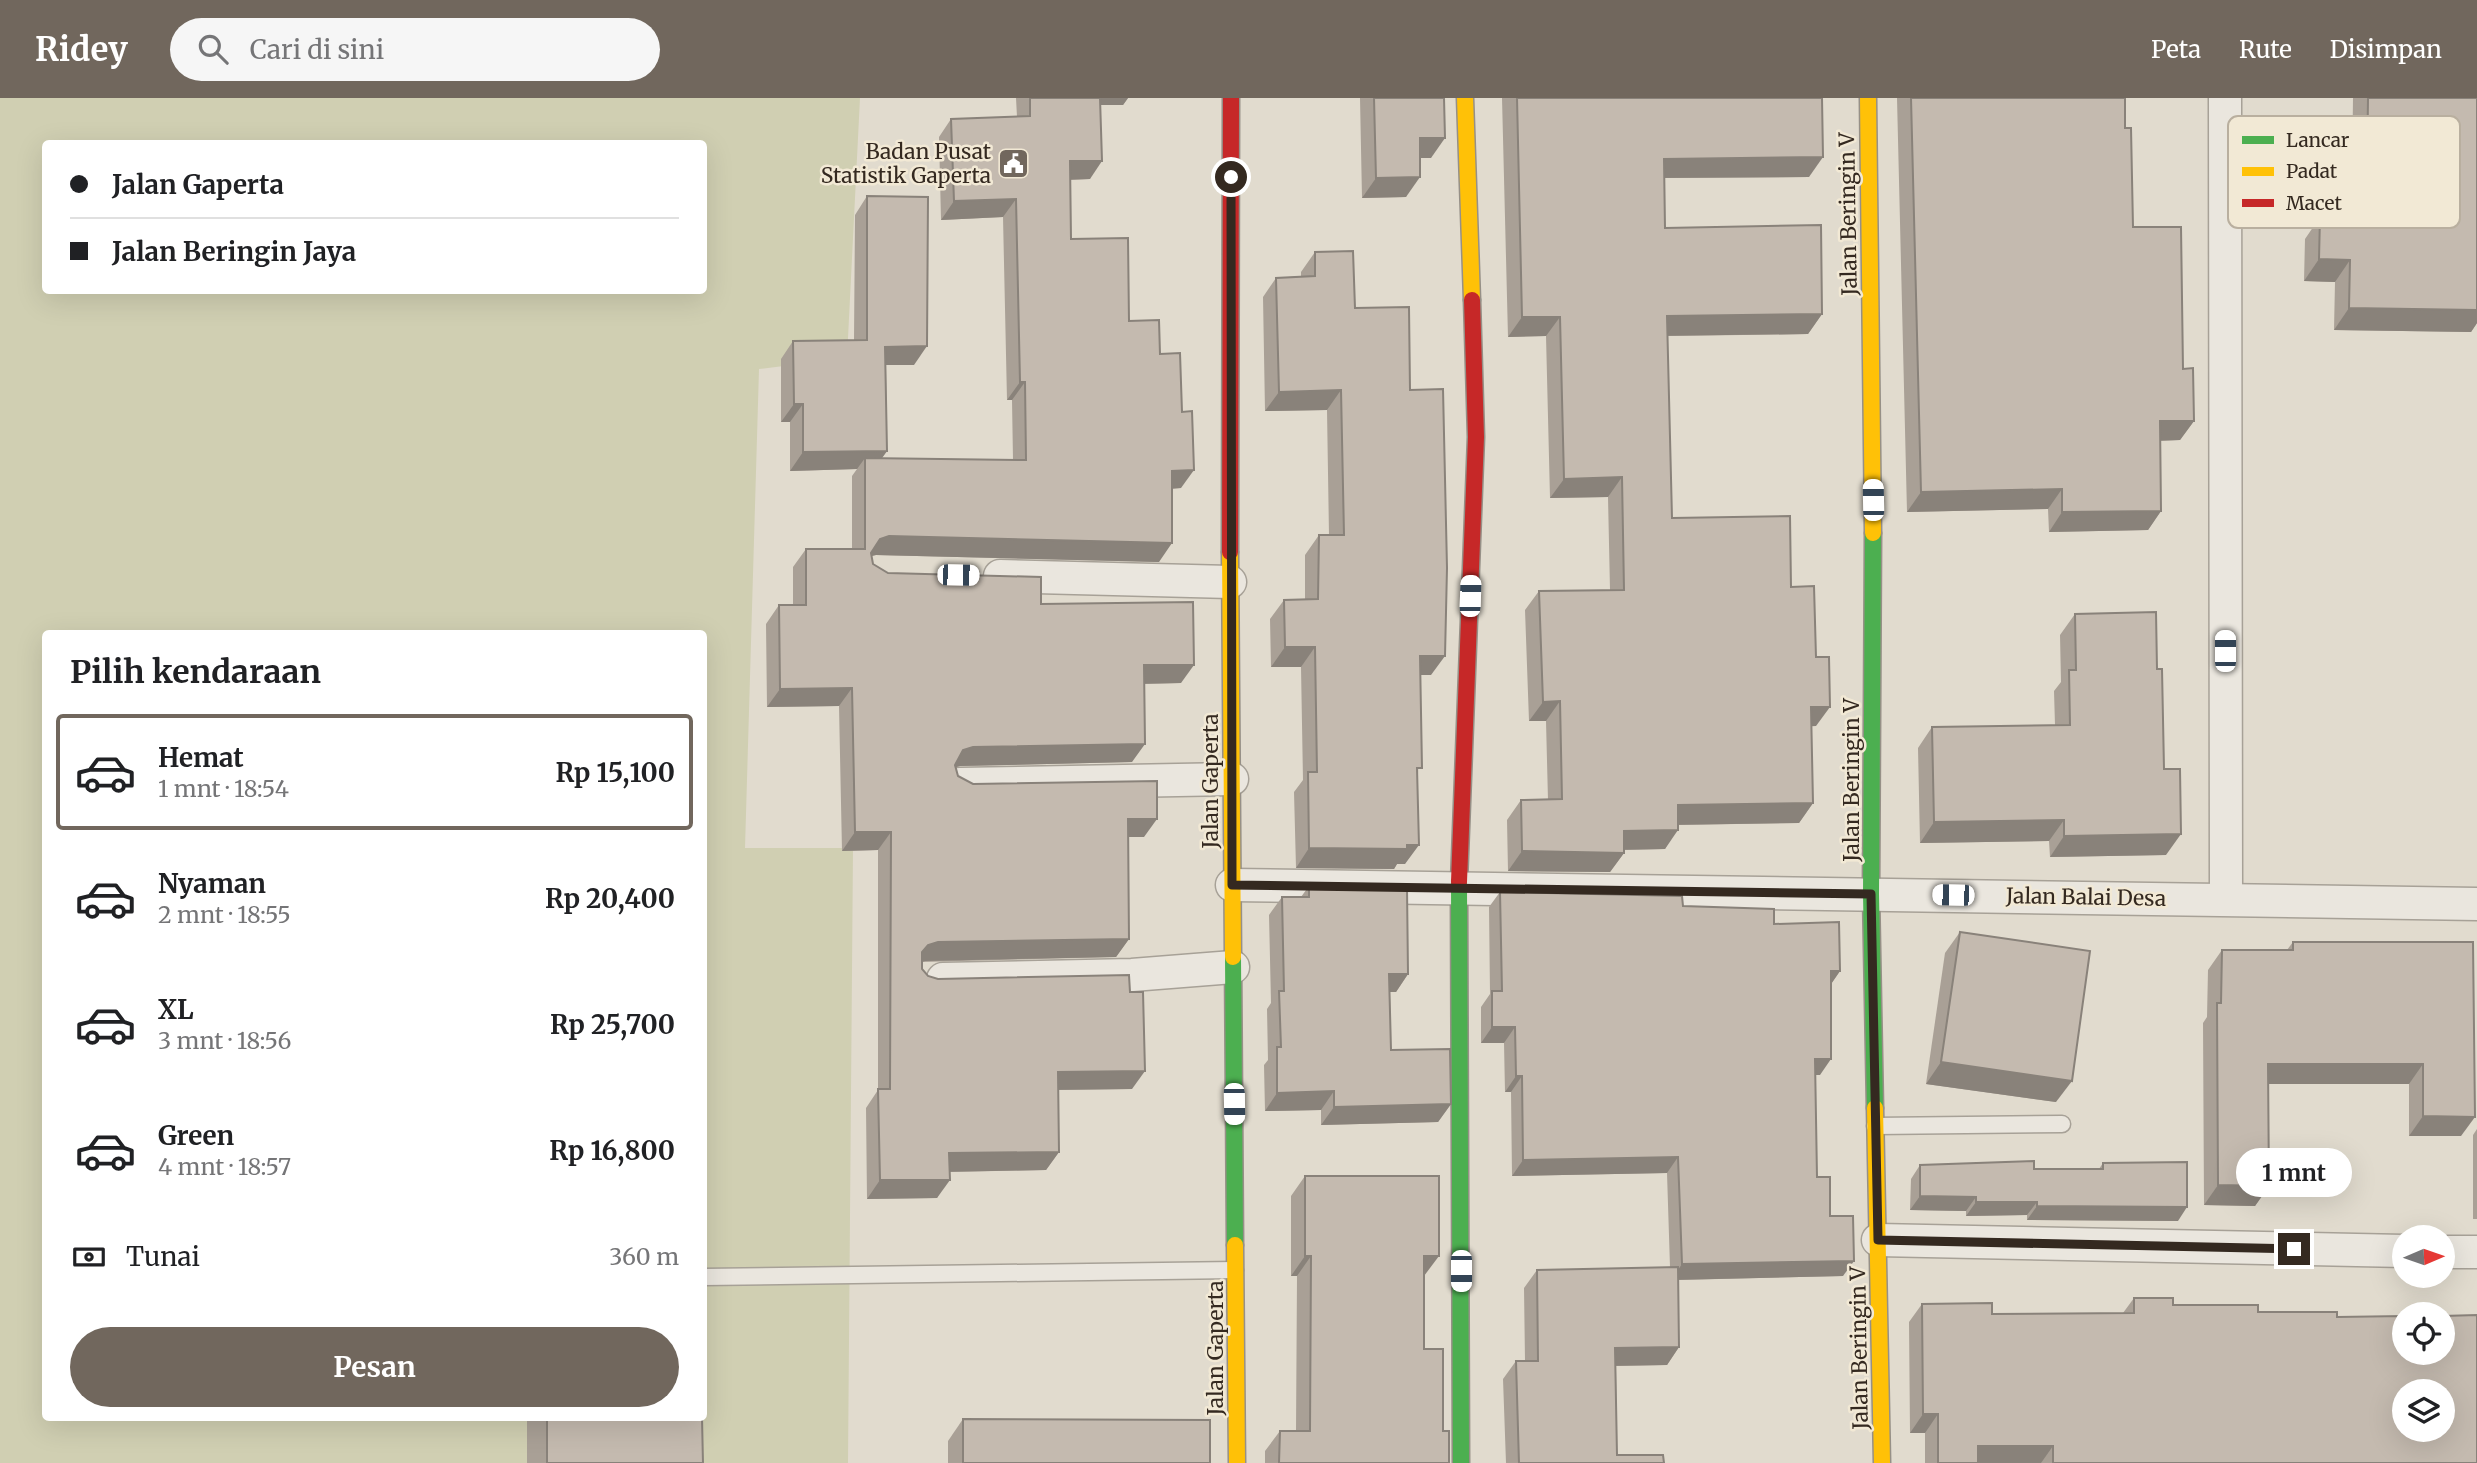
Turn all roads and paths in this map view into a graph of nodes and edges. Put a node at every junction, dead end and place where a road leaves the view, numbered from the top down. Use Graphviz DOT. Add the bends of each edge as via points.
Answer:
graph roads {
  1 [pos="1231,98"];
  2 [pos="1465,98"];
  3 [pos="1868,98"];
  4 [pos="2225,98"];
  5 [pos="971,575"];
  6 [pos="1230,582"];
  7 [pos="1232,779"];
  8 [pos="960,784"];
  9 [pos="1232,885"];
  10 [pos="1460,887"];
  11 [pos="1871,894"];
  12 [pos="2226,900"];
  13 [pos="2477,904"];
  14 [pos="1233,967"];
  15 [pos="925,979"];
  16 [pos="2062,1124"];
  17 [pos="1874,1126"];
  18 [pos="1878,1240"];
  19 [pos="2392,1251"];
  20 [pos="2455,1252"];
  21 [pos="2477,1252"];
  22 [pos="1235,1270"];
  23 [pos="707,1278"];
  24 [pos="1237,1463"];
  25 [pos="1461,1463"];
  26 [pos="1882,1463"];
  1 -- 6 [label="street, Jalan Gaperta"];
  2 -- 10 [label="street" via="1476,437"];
  3 -- 11 [label="street, Jalan Beringin V"];
  4 -- 12 [label="street"];
  5 -- 6 [label="street"];
  6 -- 7 [label="street, Jalan Gaperta"];
  7 -- 8 [label="street"];
  7 -- 9 [label="street, Jalan Gaperta"];
  9 -- 10 [label="street, Jalan Balai Desa"];
  9 -- 14 [label="street, Jalan Gaperta"];
  10 -- 11 [label="street, Jalan Balai Desa"];
  10 -- 25 [label="street"];
  11 -- 12 [label="street, Jalan Balai Desa"];
  11 -- 17 [label="street, Jalan Beringin V"];
  12 -- 13 [label="street, Jalan Balai Desa"];
  14 -- 15 [label="street" via="1132,975"];
  14 -- 22 [label="street, Jalan Gaperta"];
  16 -- 17 [label="lane"];
  17 -- 18 [label="street, Jalan Beringin V"];
  18 -- 19 [label="street"];
  18 -- 26 [label="street, Jalan Beringin V"];
  20 -- 21 [label="street"];
  22 -- 23 [label="lane"];
  22 -- 24 [label="street, Jalan Gaperta"];
}
